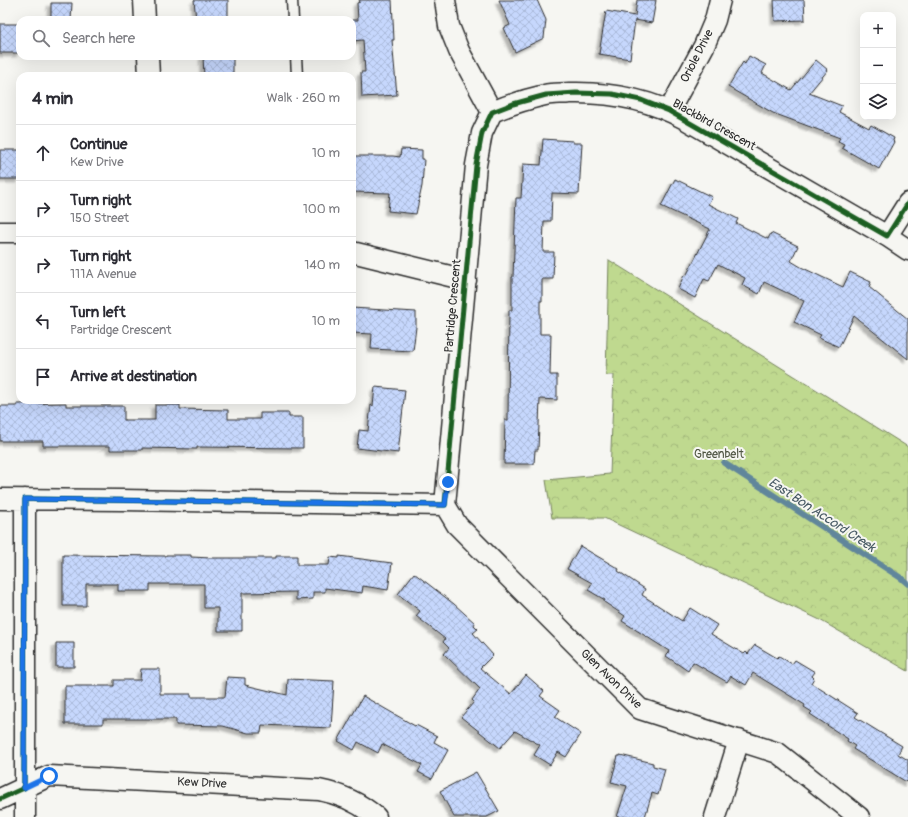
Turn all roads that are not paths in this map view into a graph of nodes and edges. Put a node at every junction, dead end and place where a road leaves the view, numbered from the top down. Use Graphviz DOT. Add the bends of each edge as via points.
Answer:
graph roads {
  1 [pos="144,0"];
  2 [pos="292,0"];
  3 [pos="445,0"];
  4 [pos="720,0"];
  5 [pos="145,16"];
  6 [pos="293,16"];
  7 [pos="148,60"];
  8 [pos="296,60"];
  9 [pos="149,72"];
  10 [pos="297,72"];
  11 [pos="669,111"];
  12 [pos="492,112"];
  13 [pos="908,203"];
  14 [pos="0,232"];
  15 [pos="16,232"];
  16 [pos="888,236"];
  17 [pos="908,250"];
  18 [pos="356,253"];
  19 [pos="466,280"];
  20 [pos="0,499"];
  21 [pos="25,499"];
  22 [pos="445,505"];
  23 [pos="739,740"];
  24 [pos="24,788"];
  25 [pos="0,799"];
  26 [pos="25,817"];
  27 [pos="376,817"];
  28 [pos="716,817"];
  29 [pos="859,817"];
  1 -- 5 [label="street"];
  2 -- 6 [label="lane"];
  3 -- 12 [label="street" via="449,26 459,51"];
  4 -- 11 [label="street, Oriole Drive" via="704,46"];
  7 -- 9 [label="street"];
  8 -- 10 [label="lane"];
  11 -- 12 [label="street, Blackbird Crescent" via="641,100 612,94 576,93 546,94"];
  11 -- 16 [label="street, Blackbird Crescent"];
  12 -- 19 [label="street, Partridge Crescent" via="482,133 476,165"];
  13 -- 16 [label="street"];
  14 -- 15 [label="street"];
  16 -- 17 [label="street, Blackbird Crescent"];
  18 -- 19 [label="street"];
  19 -- 22 [label="street, Partridge Crescent"];
  20 -- 21 [label="street"];
  21 -- 22 [label="street"];
  21 -- 24 [label="street"];
  22 -- 23 [label="street, Glen Avon Drive" via="457,525 640,709"];
  23 -- 28 [label="street"];
  23 -- 29 [label="street, Glen Avon Drive" via="778,753"];
  24 -- 25 [label="street, Kew Drive"];
  24 -- 26 [label="street"];
  24 -- 27 [label="street, Kew Drive" via="49,776 307,789 346,798"];
}
